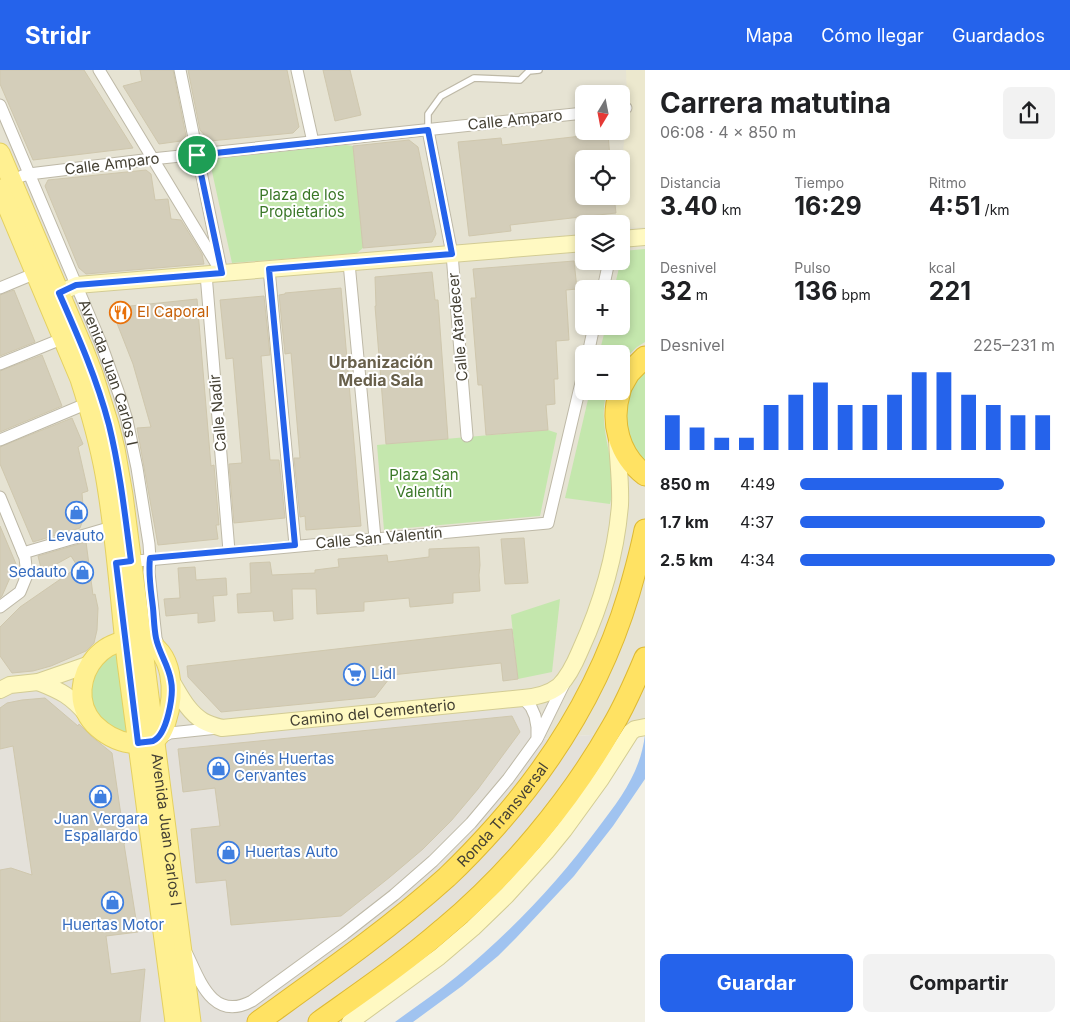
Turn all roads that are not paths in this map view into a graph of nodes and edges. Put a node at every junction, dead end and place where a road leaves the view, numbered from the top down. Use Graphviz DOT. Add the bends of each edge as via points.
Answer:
graph roads {
  1 [pos="99,70"];
  2 [pos="180,70"];
  3 [pos="297,70"];
  4 [pos="539,70"];
  5 [pos="0,105"];
  6 [pos="575,114"];
  7 [pos="428,130"];
  8 [pos="313,142"];
  9 [pos="0,153"];
  10 [pos="197,155"];
  11 [pos="152,159"];
  12 [pos="13,181"];
  13 [pos="4,210"];
  14 [pos="645,237"];
  15 [pos="630,239"];
  16 [pos="575,244"];
  17 [pos="452,254"];
  18 [pos="349,263"];
  19 [pos="269,269"];
  20 [pos="36,273"];
  21 [pos="214,274"];
  22 [pos="0,288"];
  23 [pos="68,289"];
  24 [pos="64,338"];
  25 [pos="645,357"];
  26 [pos="0,364"];
  27 [pos="630,372"];
  28 [pos="577,400"];
  29 [pos="618,400"];
  30 [pos="88,403"];
  31 [pos="616,426"];
  32 [pos="467,436"];
  33 [pos="0,440"];
  34 [pos="639,470"];
  35 [pos="645,491"];
  36 [pos="0,497"];
  37 [pos="112,527"];
  38 [pos="645,530"];
  39 [pos="375,538"];
  40 [pos="295,545"];
  41 [pos="229,551"];
  42 [pos="23,553"];
  43 [pos="150,558"];
  44 [pos="123,562"];
  45 [pos="0,607"];
  46 [pos="133,641"];
  47 [pos="161,655"];
  48 [pos="645,658"];
  49 [pos="93,661"];
  50 [pos="568,675"];
  51 [pos="38,682"];
  52 [pos="172,682"];
  53 [pos="0,690"];
  54 [pos="523,698"];
  55 [pos="88,717"];
  56 [pos="645,727"];
  57 [pos="222,728"];
  58 [pos="537,739"];
  59 [pos="146,742"];
  60 [pos="180,938"];
  61 [pos="174,1022"];
  62 [pos="191,1022"];
  63 [pos="258,1022"];
  64 [pos="319,1022"];
  65 [pos="350,1022"];
  1 -- 11 [label="street"];
  2 -- 10 [label="street, Calle Nadir"];
  3 -- 8 [label="street"];
  4 -- 7 [label="lane" via="529,71 520,80 474,78 441,96 428,114"];
  5 -- 12 [label="street, Avenida Juan Carlos I"];
  6 -- 7 [label="street, Calle Amparo"];
  7 -- 8 [label="street, Calle Amparo"];
  7 -- 17 [label="street, Calle Atardecer"];
  8 -- 10 [label="street, Calle Amparo"];
  9 -- 12 [label="main road, Avenida Juan Carlos I"];
  10 -- 11 [label="street, Calle Amparo"];
  10 -- 21 [label="street, Calle Nadir"];
  11 -- 12 [label="street, Calle Amparo"];
  11 -- 21 [label="street"];
  12 -- 13 [label="main road, Avenida Juan Carlos I"];
  12 -- 23 [label="main road, Avenida Juan Carlos I"];
  13 -- 20 [label="main road, Avenida Juan Carlos I"];
  14 -- 15 [label="main road"];
  16 -- 17 [label="main road"];
  17 -- 18 [label="main road"];
  17 -- 32 [label="street, Calle Atardecer"];
  18 -- 19 [label="main road"];
  18 -- 39 [label="street"];
  19 -- 21 [label="main road"];
  19 -- 40 [label="street"];
  20 -- 22 [label="street"];
  20 -- 24 [label="main road, Avenida Juan Carlos I"];
  21 -- 23 [label="main road"];
  21 -- 41 [label="street, Calle Nadir"];
  23 -- 43 [label="street, Avenida Juan Carlos I" via="110,368 127,420"];
  23 -- 44 [label="main road, Avenida Juan Carlos I" via="114,449 123,496"];
  24 -- 26 [label="street"];
  24 -- 30 [label="main road, Avenida Juan Carlos I"];
  25 -- 27 [label="highway"];
  28 -- 39 [label="street, Calle San Valentín" via="548,523"];
  29 -- 31 [label="highway"];
  30 -- 33 [label="street"];
  30 -- 37 [label="main road, Avenida Juan Carlos I" via="101,452"];
  31 -- 34 [label="highway" via="623,449"];
  31 -- 50 [label="main road" via="620,496 614,548 586,639"];
  34 -- 35 [label="highway"];
  36 -- 42 [label="street"];
  37 -- 42 [label="street"];
  37 -- 44 [label="main road, Avenida Juan Carlos I"];
  38 -- 63 [label="highway, Ronda Transversal" via="633,579 609,649 581,708 541,770 448,876 407,912"];
  39 -- 40 [label="street, Calle San Valentín"];
  40 -- 41 [label="street, Calle San Valentín"];
  41 -- 43 [label="street, Calle San Valentín"];
  42 -- 45 [label="street" via="27,575 20,592"];
  43 -- 44 [label="street, Calle San Valentín"];
  43 -- 47 [label="street, Avenida Juan Carlos I" via="156,638"];
  44 -- 46 [label="main road, Avenida Juan Carlos I"];
  44 -- 49 [label="main road" via="109,600 111,628 105,645"];
  46 -- 47 [label="main road" via="150,644"];
  46 -- 49 [label="main road" via="106,649"];
  46 -- 59 [label="main road, Avenida Juan Carlos I"];
  47 -- 52 [label="main road"];
  48 -- 64 [label="highway" via="612,727 584,774 516,857 466,909 428,942"];
  49 -- 51 [label="main road"];
  49 -- 55 [label="main road" via="84,677 82,694"];
  50 -- 54 [label="main road, Camino del Cementerio" via="548,693"];
  50 -- 58 [label="street"];
  51 -- 53 [label="main road" via="10,685"];
  51 -- 55 [label="main road" via="67,696"];
  52 -- 57 [label="main road, Camino del Cementerio" via="201,720"];
  52 -- 59 [label="main road" via="167,718 160,734"];
  54 -- 57 [label="main road, Camino del Cementerio"];
  54 -- 58 [label="street" via="536,716"];
  55 -- 59 [label="main road" via="109,736 121,741"];
  56 -- 65 [label="main road" via="631,732 564,830 490,912 439,957"];
  57 -- 59 [label="street, Camino del Cementerio" via="170,733"];
  58 -- 60 [label="street" via="490,800 433,861 394,896 252,1001 231,1007 211,997 204,990"];
  59 -- 60 [label="main road, Avenida Juan Carlos I"];
  59 -- 61 [label="main road, Avenida Juan Carlos I"];
  60 -- 62 [label="main road, Avenida Juan Carlos I"];
}
